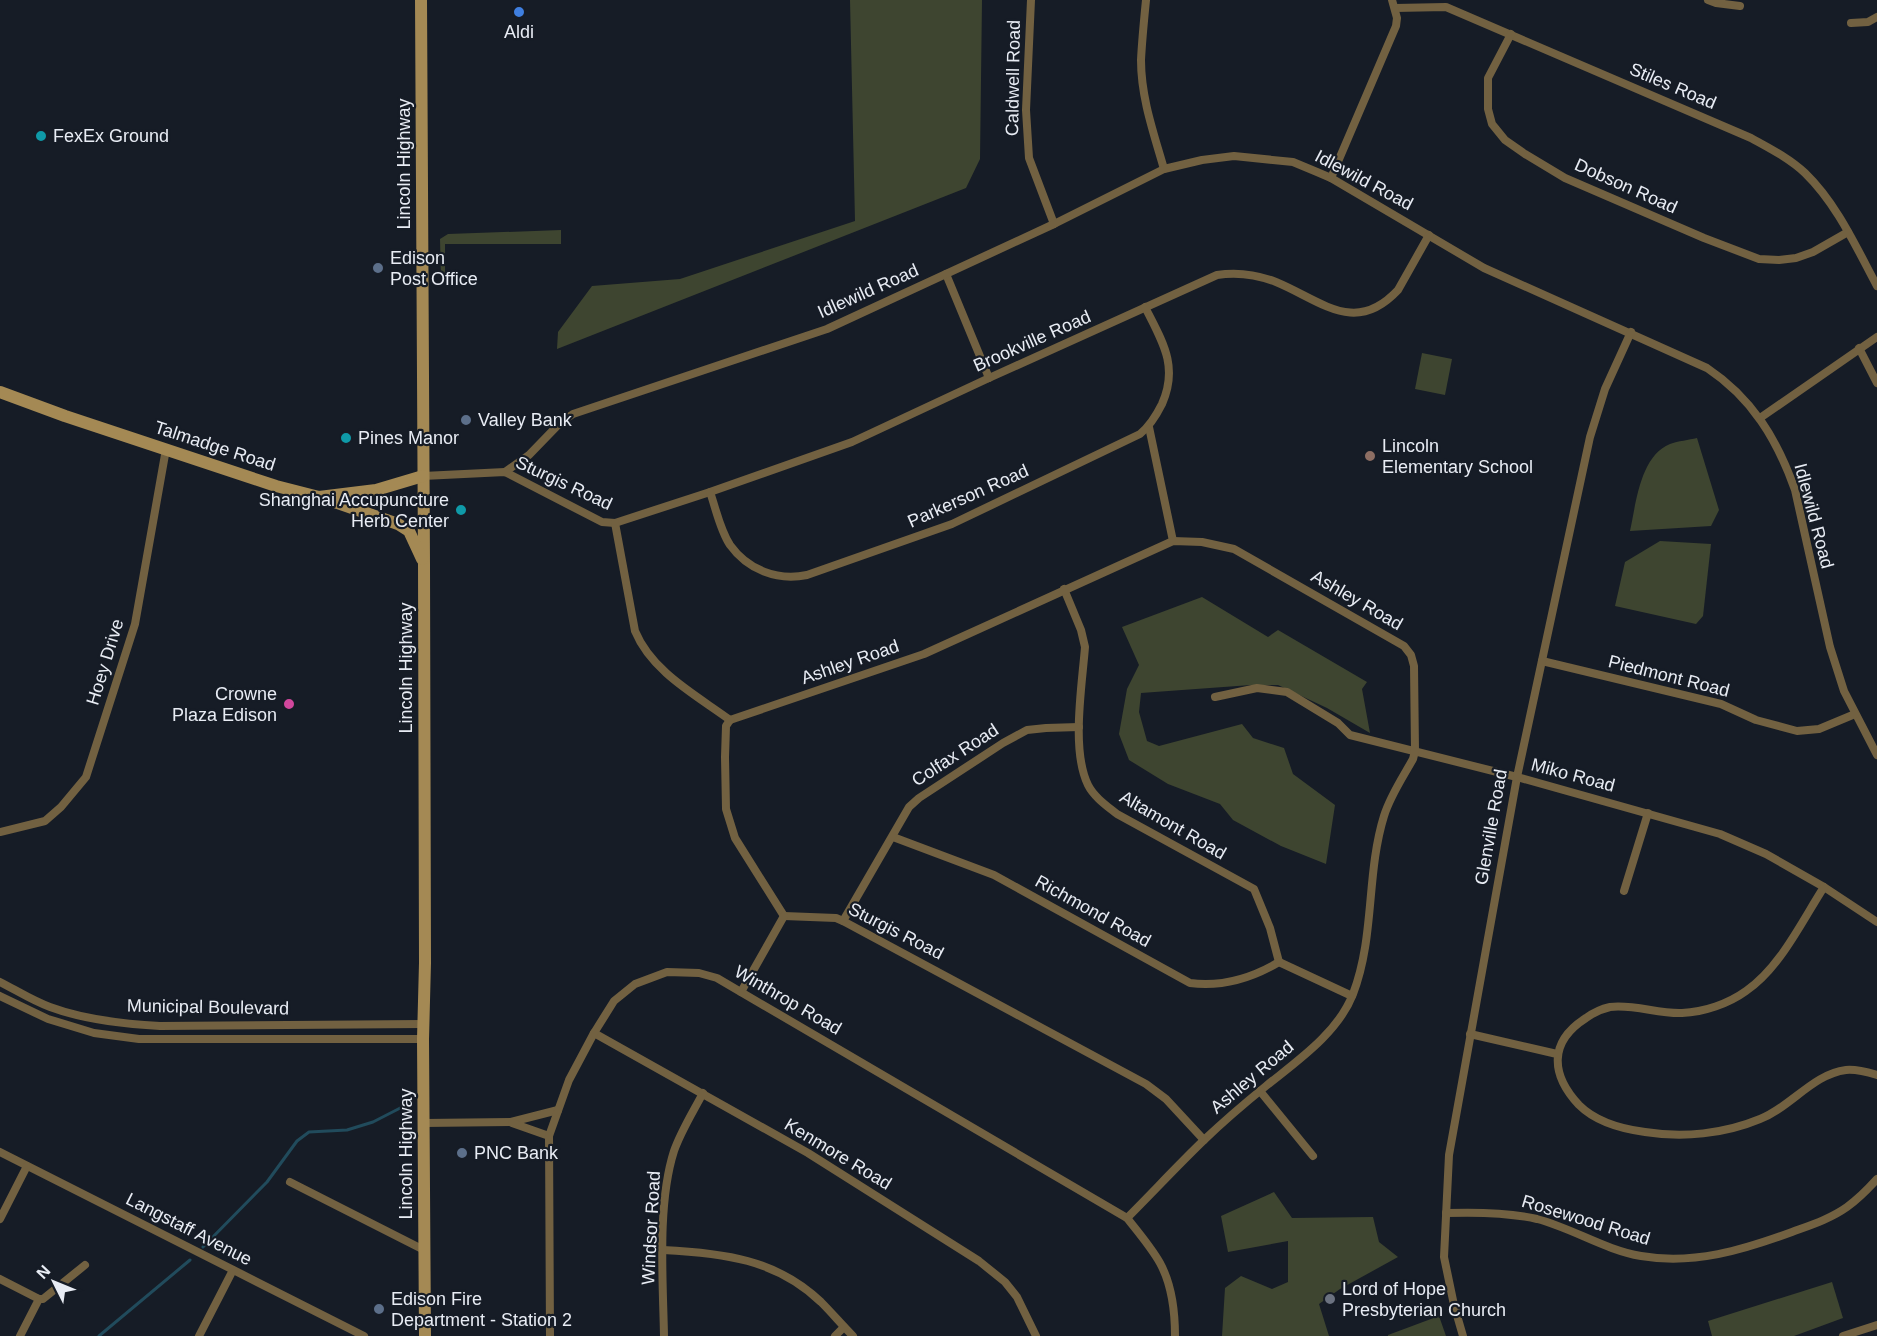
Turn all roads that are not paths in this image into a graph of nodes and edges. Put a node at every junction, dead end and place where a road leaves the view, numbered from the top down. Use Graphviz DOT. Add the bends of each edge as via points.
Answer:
graph roads {
  1 [pos="421,0"];
  2 [pos="1031,0"];
  3 [pos="1146,0"];
  4 [pos="1708,0"];
  5 [pos="1393,4"];
  6 [pos="1740,6"];
  7 [pos="1877,17"];
  8 [pos="1851,23"];
  9 [pos="1511,34"];
  10 [pos="1164,169"];
  11 [pos="1331,178"];
  12 [pos="1054,224"];
  13 [pos="1848,232"];
  14 [pos="1429,235"];
  15 [pos="946,274"];
  16 [pos="1877,286"];
  17 [pos="1145,307"];
  18 [pos="1630,332"];
  19 [pos="1877,337"];
  20 [pos="1859,348"];
  21 [pos="989,378"];
  22 [pos="1877,383"];
  23 [pos="0,392"];
  24 [pos="1760,417"];
  25 [pos="1149,427"];
  26 [pos="166,449"];
  27 [pos="505,472"];
  28 [pos="423,476"];
  29 [pos="710,492"];
  30 [pos="319,497"];
  31 [pos="615,523"];
  32 [pos="1173,541"];
  33 [pos="424,564"];
  34 [pos="1064,590"];
  35 [pos="1542,661"];
  36 [pos="1215,697"];
  37 [pos="1855,714"];
  38 [pos="730,720"];
  39 [pos="1079,727"];
  40 [pos="1415,751"];
  41 [pos="1877,754"];
  42 [pos="1517,777"];
  43 [pos="1648,813"];
  44 [pos="0,832"];
  45 [pos="893,837"];
  46 [pos="1824,887"];
  47 [pos="1624,891"];
  48 [pos="784,916"];
  49 [pos="843,921"];
  50 [pos="1877,922"];
  51 [pos="1279,962"];
  52 [pos="0,982"];
  53 [pos="741,992"];
  54 [pos="0,996"];
  55 [pos="1352,996"];
  56 [pos="423,1024"];
  57 [pos="594,1033"];
  58 [pos="1470,1034"];
  59 [pos="423,1040"];
  60 [pos="1557,1054"];
  61 [pos="1877,1074"];
  62 [pos="1260,1091"];
  63 [pos="703,1093"];
  64 [pos="558,1110"];
  65 [pos="512,1122"];
  66 [pos="424,1123"];
  67 [pos="549,1136"];
  68 [pos="1204,1140"];
  69 [pos="0,1152"];
  70 [pos="1313,1156"];
  71 [pos="27,1166"];
  72 [pos="1877,1179"];
  73 [pos="290,1182"];
  74 [pos="1446,1213"];
  75 [pos="1127,1218"];
  76 [pos="0,1219"];
  77 [pos="424,1250"];
  78 [pos="663,1250"];
  79 [pos="85,1266"];
  80 [pos="233,1270"];
  81 [pos="0,1279"];
  82 [pos="39,1299"];
  83 [pos="1877,1325"];
  84 [pos="844,1327"];
  85 [pos="20,1336"];
  86 [pos="199,1336"];
  87 [pos="364,1336"];
  88 [pos="425,1336"];
  89 [pos="550,1336"];
  90 [pos="664,1336"];
  91 [pos="835,1336"];
  92 [pos="853,1336"];
  93 [pos="1036,1336"];
  94 [pos="1175,1336"];
  95 [pos="1463,1336"];
  96 [pos="1843,1336"];
  1 -- 28 [label="main road, Lincoln Highway"];
  2 -- 12 [label="street, Caldwell Road" via="1026,110 1029,158"];
  3 -- 10 [label="street" via="1141,62 1144,92"];
  4 -- 6 [label="street"];
  5 -- 9 [label="street, Stiles Road" via="1446,6"];
  5 -- 11 [label="street" via="1396,26"];
  7 -- 8 [label="street"];
  9 -- 13 [label="street, Stiles Road" via="1775,151 1818,186"];
  9 -- 13 [label="street, Dobson Road" via="1488,78 1488,108 1492,124 1524,154 1565,178 1759,259 1796,258"];
  10 -- 11 [label="street, Idlewild Road" via="1243,156 1293,162"];
  10 -- 12 [label="street, Idlewild Road"];
  11 -- 14 [label="street, Idlewild Road"];
  12 -- 15 [label="street, Idlewild Road"];
  13 -- 16 [label="street, Stiles Road"];
  14 -- 17 [label="street, Brookville Road" via="1398,290 1367,312 1339,311 1274,281 1228,273"];
  14 -- 18 [label="street, Idlewild Road" via="1484,268"];
  15 -- 21 [label="street"];
  15 -- 27 [label="street, Idlewild Road" via="827,329 573,414"];
  17 -- 21 [label="street, Brookville Road"];
  17 -- 25 [label="street" via="1165,346 1170,366 1168,391"];
  18 -- 24 [label="street, Idlewild Road" via="1726,380"];
  18 -- 35 [label="street, Glenville Road" via="1590,436"];
  19 -- 20 [label="street"];
  20 -- 22 [label="street"];
  20 -- 24 [label="street"];
  21 -- 29 [label="street, Brookville Road" via="852,442"];
  23 -- 26 [label="main road, Talmadge Road"];
  24 -- 37 [label="street, Idlewild Road" via="1787,467 1830,647"];
  25 -- 29 [label="street, Parkerson Road" via="952,524 796,577 769,574 740,557 729,543"];
  25 -- 32 [label="street"];
  26 -- 30 [label="main road, Talmadge Road"];
  26 -- 44 [label="street, Hoey Drive" via="135,624 86,777 45,821"];
  27 -- 28 [label="street, Sturgis Road"];
  27 -- 31 [label="street, Sturgis Road" via="602,522"];
  28 -- 30 [label="main road, Talmadge Road" via="376,490"];
  28 -- 33 [label="main road, Lincoln Highway"];
  29 -- 31 [label="street, Brookville Road"];
  30 -- 33 [label="main road" via="409,531"];
  31 -- 38 [label="street, Sturgis Road" via="640,642 670,676"];
  32 -- 34 [label="street, Ashley Road"];
  32 -- 40 [label="street, Ashley Road" via="1234,549 1404,646 1414,666"];
  33 -- 56 [label="main road, Lincoln Highway"];
  34 -- 38 [label="street, Ashley Road" via="924,654"];
  34 -- 39 [label="street, Altamont Road" via="1085,647"];
  35 -- 37 [label="street, Piedmont Road" via="1721,704 1756,720 1797,731 1819,729"];
  35 -- 42 [label="street, Glenville Road"];
  36 -- 40 [label="street, Miko Road" via="1257,688 1287,692 1338,723 1350,735"];
  37 -- 41 [label="street, Idlewild Road"];
  38 -- 48 [label="street" via="726,726 726,809 735,838"];
  39 -- 45 [label="street, Colfax Road" via="1028,730 1003,743 919,798 909,807"];
  39 -- 51 [label="street, Altamont Road" via="1079,753 1089,787 1117,814 1254,889"];
  40 -- 42 [label="street, Miko Road"];
  40 -- 55 [label="street, Ashley Road" via="1384,814 1366,944"];
  42 -- 43 [label="street, Miko Road"];
  42 -- 58 [label="street, Glenville Road"];
  43 -- 46 [label="street, Miko Road" via="1720,834 1766,854"];
  43 -- 47 [label="street"];
  45 -- 49 [label="street, Colfax Road"];
  45 -- 51 [label="street, Richmond Road" via="994,875 1190,983 1229,981"];
  46 -- 50 [label="street, Miko Road"];
  46 -- 60 [label="street" via="1778,959 1746,991 1705,1010 1599,1010 1576,1024"];
  48 -- 49 [label="street, Sturgis Road"];
  48 -- 53 [label="street"];
  49 -- 68 [label="street, Sturgis Road" via="1146,1084 1166,1099"];
  51 -- 55 [label="street"];
  52 -- 56 [label="street, Municipal Boulevard" via="49,1007 121,1024"];
  53 -- 57 [label="street, Winthrop Road" via="699,973 667,972 635,984 614,1001"];
  53 -- 75 [label="street, Winthrop Road"];
  54 -- 59 [label="street, Municipal Boulevard" via="48,1019 94,1033 139,1039"];
  55 -- 62 [label="street, Ashley Road" via="1330,1030"];
  56 -- 59 [label="main road, Lincoln Highway"];
  57 -- 63 [label="street, Kenmore Road"];
  57 -- 64 [label="street, Winthrop Road"];
  58 -- 60 [label="street"];
  58 -- 74 [label="street, Glenville Road" via="1449,1155"];
  59 -- 66 [label="main road, Lincoln Highway"];
  60 -- 61 [label="street" via="1559,1072 1584,1110 1612,1125 1660,1135 1707,1134 1760,1119 1836,1072 1860,1070"];
  62 -- 68 [label="street, Ashley Road"];
  62 -- 70 [label="street"];
  63 -- 78 [label="street, Windsor Road" via="675,1149 669,1171"];
  63 -- 93 [label="street, Kenmore Road" via="808,1153 979,1261 1017,1297"];
  64 -- 65 [label="street"];
  64 -- 67 [label="street, Winthrop Road"];
  65 -- 66 [label="street"];
  65 -- 67 [label="street"];
  66 -- 77 [label="main road, Lincoln Highway"];
  67 -- 89 [label="street, Winthrop Road"];
  68 -- 75 [label="street, Ashley Road"];
  69 -- 71 [label="street, Langstaff Avenue"];
  71 -- 76 [label="street"];
  71 -- 80 [label="street, Langstaff Avenue"];
  72 -- 74 [label="street, Rosewood Road" via="1847,1207 1826,1219 1736,1251 1696,1258 1639,1256 1539,1220 1514,1215"];
  73 -- 77 [label="street"];
  74 -- 95 [label="street, Glenville Road" via="1444,1257"];
  75 -- 94 [label="street, Winthrop Road" via="1166,1274"];
  77 -- 88 [label="main road, Lincoln Highway"];
  78 -- 84 [label="street" via="722,1254 785,1274 820,1301"];
  78 -- 90 [label="street, Windsor Road"];
  79 -- 82 [label="street"];
  80 -- 86 [label="street"];
  80 -- 87 [label="street, Langstaff Avenue"];
  81 -- 82 [label="street"];
  82 -- 85 [label="street"];
  83 -- 96 [label="street"];
  84 -- 91 [label="street"];
  84 -- 92 [label="street"];
}
